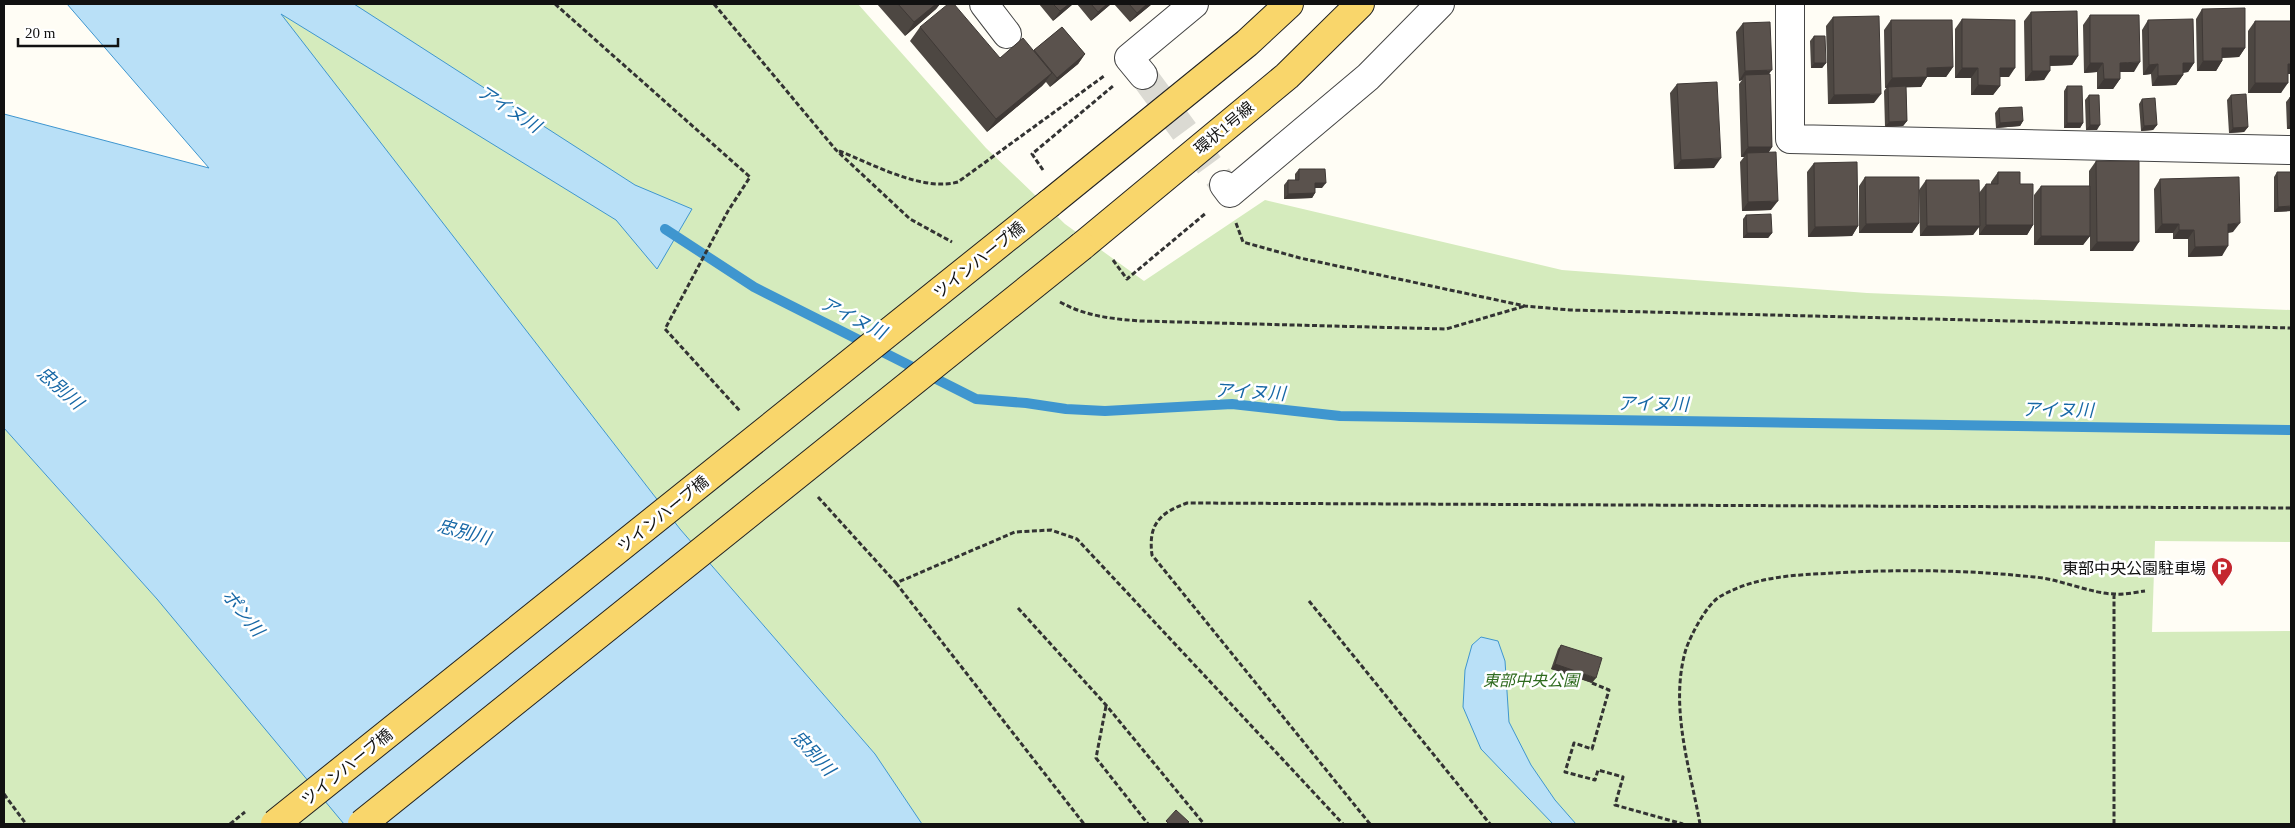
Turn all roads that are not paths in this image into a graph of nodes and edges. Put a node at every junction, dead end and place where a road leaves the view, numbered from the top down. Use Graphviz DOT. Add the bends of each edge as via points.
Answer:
graph roads {
  1 [pos="984,4"];
  2 [pos="1194,4"];
  3 [pos="1289,4"];
  4 [pos="1360,4"];
  5 [pos="1440,4"];
  6 [pos="1790,4"];
  7 [pos="1008,34"];
  8 [pos="1136,66"];
  9 [pos="2291,150"];
  10 [pos="1227,189"];
  11 [pos="275,824"];
  12 [pos="362,824"];
  1 -- 7 [label="street"];
  2 -- 8 [label="street"];
  3 -- 11 [label="main road, ツインハープ橋, bridge" via="1239,49 1050,203"];
  4 -- 12 [label="main road, 環状1号線, bridge" via="1287,76 1082,246"];
  5 -- 10 [label="street" via="1368,77"];
  6 -- 9 [label="street" via="1790,139"];
}
